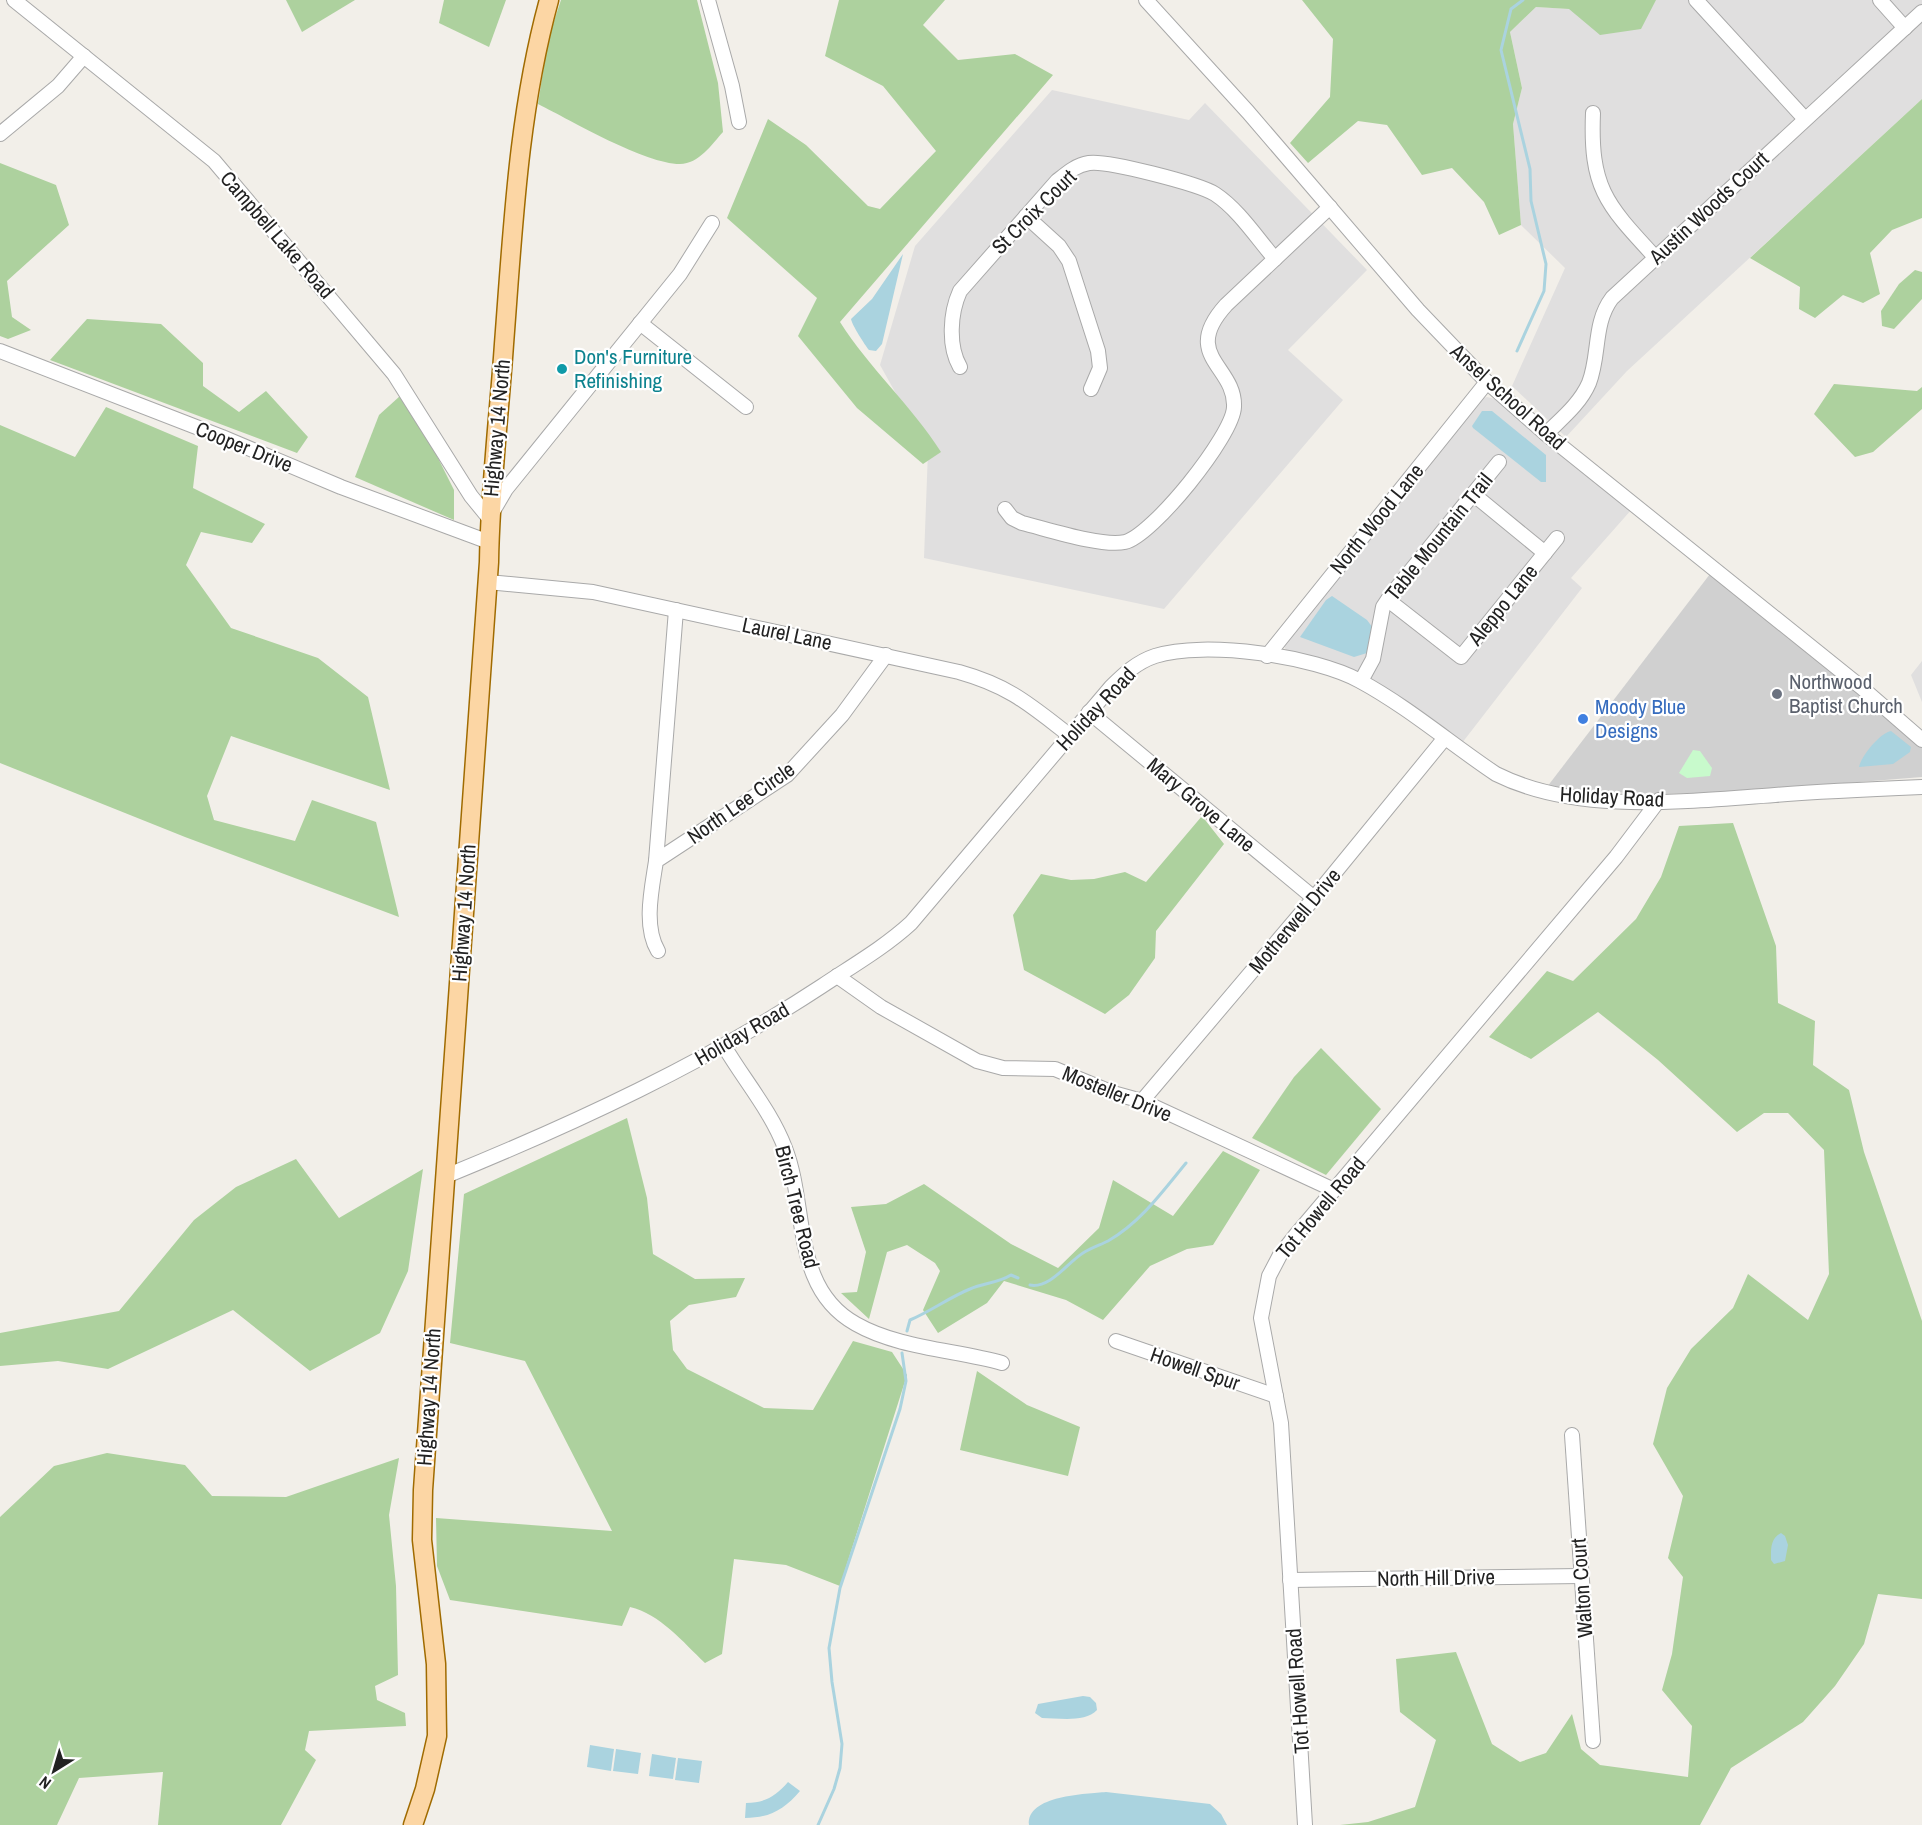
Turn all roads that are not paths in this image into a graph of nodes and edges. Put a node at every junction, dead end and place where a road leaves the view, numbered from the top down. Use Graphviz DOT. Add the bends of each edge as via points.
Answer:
graph roads {
  1 [pos="14,0"];
  2 [pos="549,0"];
  3 [pos="708,0"];
  4 [pos="1146,0"];
  5 [pos="1696,0"];
  6 [pos="1880,0"];
  7 [pos="1922,12"];
  8 [pos="1905,28"];
  9 [pos="84,57"];
  10 [pos="1593,113"];
  11 [pos="1805,120"];
  12 [pos="739,122"];
  13 [pos="0,134"];
  14 [pos="1330,207"];
  15 [pos="1026,216"];
  16 [pos="712,223"];
  17 [pos="1655,257"];
  18 [pos="1275,259"];
  19 [pos="640,323"];
  20 [pos="0,351"];
  21 [pos="960,366"];
  22 [pos="1487,382"];
  23 [pos="1091,389"];
  24 [pos="746,407"];
  25 [pos="1546,434"];
  26 [pos="1499,462"];
  27 [pos="1473,494"];
  28 [pos="1005,509"];
  29 [pos="489,518"];
  30 [pos="1557,538"];
  31 [pos="489,542"];
  32 [pos="1545,553"];
  33 [pos="488,582"];
  34 [pos="1388,600"];
  35 [pos="676,610"];
  36 [pos="886,655"];
  37 [pos="1267,656"];
  38 [pos="1361,681"];
  39 [pos="1089,712"];
  40 [pos="1070,735"];
  41 [pos="1444,739"];
  42 [pos="1922,740"];
  43 [pos="1922,787"];
  44 [pos="1659,800"];
  45 [pos="656,861"];
  46 [pos="1314,898"];
  47 [pos="658,951"];
  48 [pos="837,976"];
  49 [pos="724,1046"];
  50 [pos="1142,1101"];
  51 [pos="446,1176"];
  52 [pos="1334,1190"];
  53 [pos="1116,1341"];
  54 [pos="1002,1363"];
  55 [pos="1276,1396"];
  56 [pos="1572,1435"];
  57 [pos="1581,1576"];
  58 [pos="1290,1580"];
  59 [pos="1593,1741"];
  60 [pos="413,1825"];
  61 [pos="1305,1825"];
  1 -- 9 [label="street, Campbell Lake Road"];
  2 -- 29 [label="main road, Highway 14 North" via="526,98 517,162"];
  3 -- 12 [label="street"];
  4 -- 14 [label="street, Ansel School Road"];
  5 -- 11 [label="street"];
  6 -- 8 [label="street"];
  7 -- 8 [label="street, Austin Woods Court"];
  8 -- 11 [label="street, Austin Woods Court"];
  9 -- 13 [label="street" via="58,86"];
  9 -- 29 [label="street, Campbell Lake Road" via="197,145 238,189 394,374"];
  10 -- 17 [label="street" via="1593,159 1602,191"];
  11 -- 17 [label="street, Austin Woods Court"];
  14 -- 18 [label="street"];
  14 -- 22 [label="street, Ansel School Road" via="1418,310"];
  15 -- 18 [label="street, St Croix Court" via="1069,171 1089,163 1111,164 1214,194"];
  15 -- 21 [label="street, St Croix Court" via="958,297 952,345"];
  15 -- 23 [label="street" via="1070,261 1098,351 1100,368"];
  16 -- 19 [label="street" via="680,274"];
  17 -- 25 [label="street, Austin Woods Court" via="1605,307 1589,383 1574,406"];
  18 -- 28 [label="street" via="1226,305 1209,333 1210,354 1233,396 1230,428 1144,533 1126,542 1105,542 1022,523"];
  19 -- 24 [label="street"];
  19 -- 29 [label="street" via="513,481"];
  20 -- 31 [label="street, Cooper Drive"];
  22 -- 25 [label="street, Ansel School Road"];
  22 -- 37 [label="street, North Wood Lane"];
  25 -- 42 [label="street, Ansel School Road" via="1775,616"];
  26 -- 27 [label="street, Table Mountain Trail"];
  27 -- 32 [label="street"];
  27 -- 34 [label="street, Table Mountain Trail"];
  29 -- 31 [label="main road, Highway 14 North"];
  30 -- 32 [label="street, Aleppo Lane"];
  31 -- 33 [label="main road, Highway 14 North"];
  32 -- 34 [label="street, Aleppo Lane" via="1461,657"];
  33 -- 35 [label="street, Laurel Lane" via="593,592"];
  33 -- 51 [label="main road, Highway 14 North"];
  34 -- 38 [label="street, Table Mountain Trail" via="1380,619 1373,659"];
  35 -- 36 [label="street, Laurel Lane"];
  35 -- 45 [label="street, North Lee Circle"];
  36 -- 40 [label="street, Laurel Lane" via="996,683"];
  36 -- 45 [label="street, North Lee Circle" via="842,715 787,775"];
  37 -- 38 [label="street, Holiday Road" via="1316,663"];
  37 -- 39 [label="street, Holiday Road" via="1204,651 1154,656 1126,672"];
  38 -- 41 [label="street, Holiday Road"];
  39 -- 40 [label="street, Holiday Road"];
  39 -- 46 [label="street, Mary Grove Lane"];
  40 -- 48 [label="street, Holiday Road" via="911,923"];
  41 -- 44 [label="street, Holiday Road" via="1496,774 1533,790 1585,799"];
  41 -- 46 [label="street, Motherwell Drive"];
  43 -- 44 [label="street, Holiday Road"];
  44 -- 52 [label="street, Tot Howell Road"];
  45 -- 47 [label="street, North Lee Circle" via="651,928"];
  46 -- 50 [label="street, Motherwell Drive"];
  48 -- 49 [label="street, Holiday Road"];
  48 -- 50 [label="street, Mosteller Drive" via="881,1007 977,1061 1003,1068 1055,1069"];
  49 -- 51 [label="street, Holiday Road" via="638,1091"];
  49 -- 54 [label="street, Birch Tree Road" via="785,1146 798,1191 806,1257 816,1281 837,1311 878,1334"];
  50 -- 52 [label="street, Mosteller Drive"];
  51 -- 60 [label="main road, Highway 14 North" via="422,1520 436,1664 437,1736"];
  52 -- 55 [label="street, Tot Howell Road" via="1280,1255 1265,1289 1261,1318"];
  53 -- 55 [label="street, Howell Spur"];
  55 -- 58 [label="street, Tot Howell Road"];
  56 -- 57 [label="street, Walton Court"];
  57 -- 58 [label="street, North Hill Drive"];
  57 -- 59 [label="street, Walton Court"];
  58 -- 61 [label="street, Tot Howell Road"];
}
